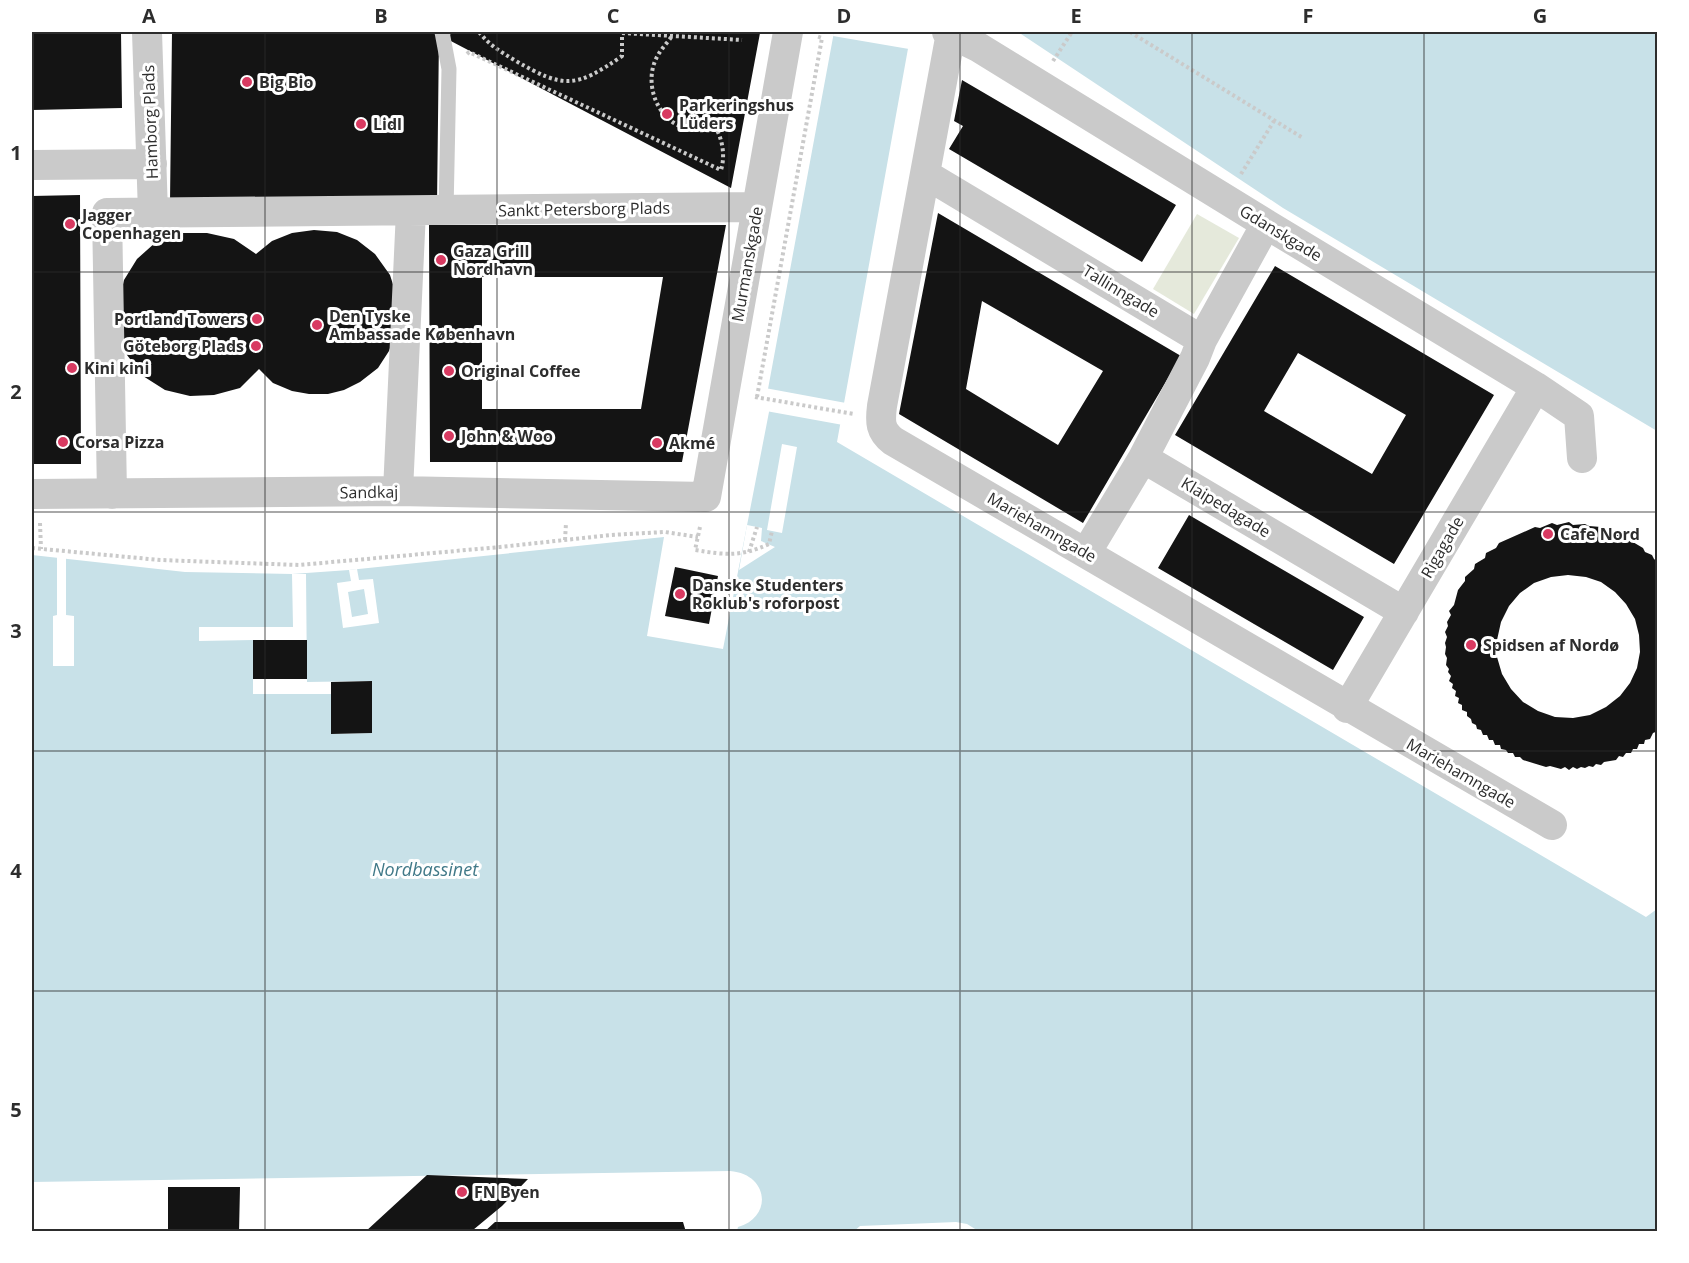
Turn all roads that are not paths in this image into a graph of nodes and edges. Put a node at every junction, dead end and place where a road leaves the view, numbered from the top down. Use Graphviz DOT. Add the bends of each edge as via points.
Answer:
graph roads {
  1 [pos="147,32"];
  2 [pos="442,32"];
  3 [pos="788,32"];
  4 [pos="949,32"];
  5 [pos="152,164"];
  6 [pos="32,165"];
  7 [pos="925,174"];
  8 [pos="757,207"];
  9 [pos="411,211"];
  10 [pos="446,211"];
  11 [pos="153,213"];
  12 [pos="1266,224"];
  13 [pos="1202,340"];
  14 [pos="1536,387"];
  15 [pos="1143,458"];
  16 [pos="1582,458"];
  17 [pos="398,491"];
  18 [pos="112,494"];
  19 [pos="706,497"];
  20 [pos="36,507"];
  21 [pos="1086,553"];
  22 [pos="1404,612"];
  23 [pos="1347,708"];
  24 [pos="1552,825"];
  1 -- 5 [label="street, Hamborg Plads"];
  2 -- 10 [label="lane" via="449,69"];
  3 -- 8 [label="street, Murmanskgade"];
  4 -- 7 [label="street, Mariehamngade"];
  4 -- 12 [label="street, Gdanskgade"];
  5 -- 6 [label="street"];
  5 -- 11 [label="street, Hamborg Plads"];
  7 -- 13 [label="street, Tallinngade"];
  7 -- 21 [label="street, Mariehamngade" via="881,428 893,441"];
  8 -- 10 [label="street, Sankt Petersborg Plads"];
  8 -- 19 [label="street, Murmanskgade"];
  9 -- 10 [label="street, Sankt Petersborg Plads"];
  9 -- 11 [label="street"];
  9 -- 17 [label="street"];
  11 -- 18 [label="street" via="107,213"];
  12 -- 13 [label="street"];
  12 -- 14 [label="street, Gdanskgade"];
  13 -- 15 [label="street"];
  14 -- 16 [label="street, Gdanskgade" via="1579,416"];
  14 -- 22 [label="street, Rigagade"];
  15 -- 21 [label="street"];
  15 -- 22 [label="street, Klaipedagade"];
  17 -- 18 [label="street, Sandkaj"];
  17 -- 19 [label="street, Sandkaj"];
  18 -- 20 [label="street, Sandkaj"];
  21 -- 23 [label="street, Mariehamngade"];
  22 -- 23 [label="street, Rigagade"];
  23 -- 24 [label="street, Mariehamngade"];
}
